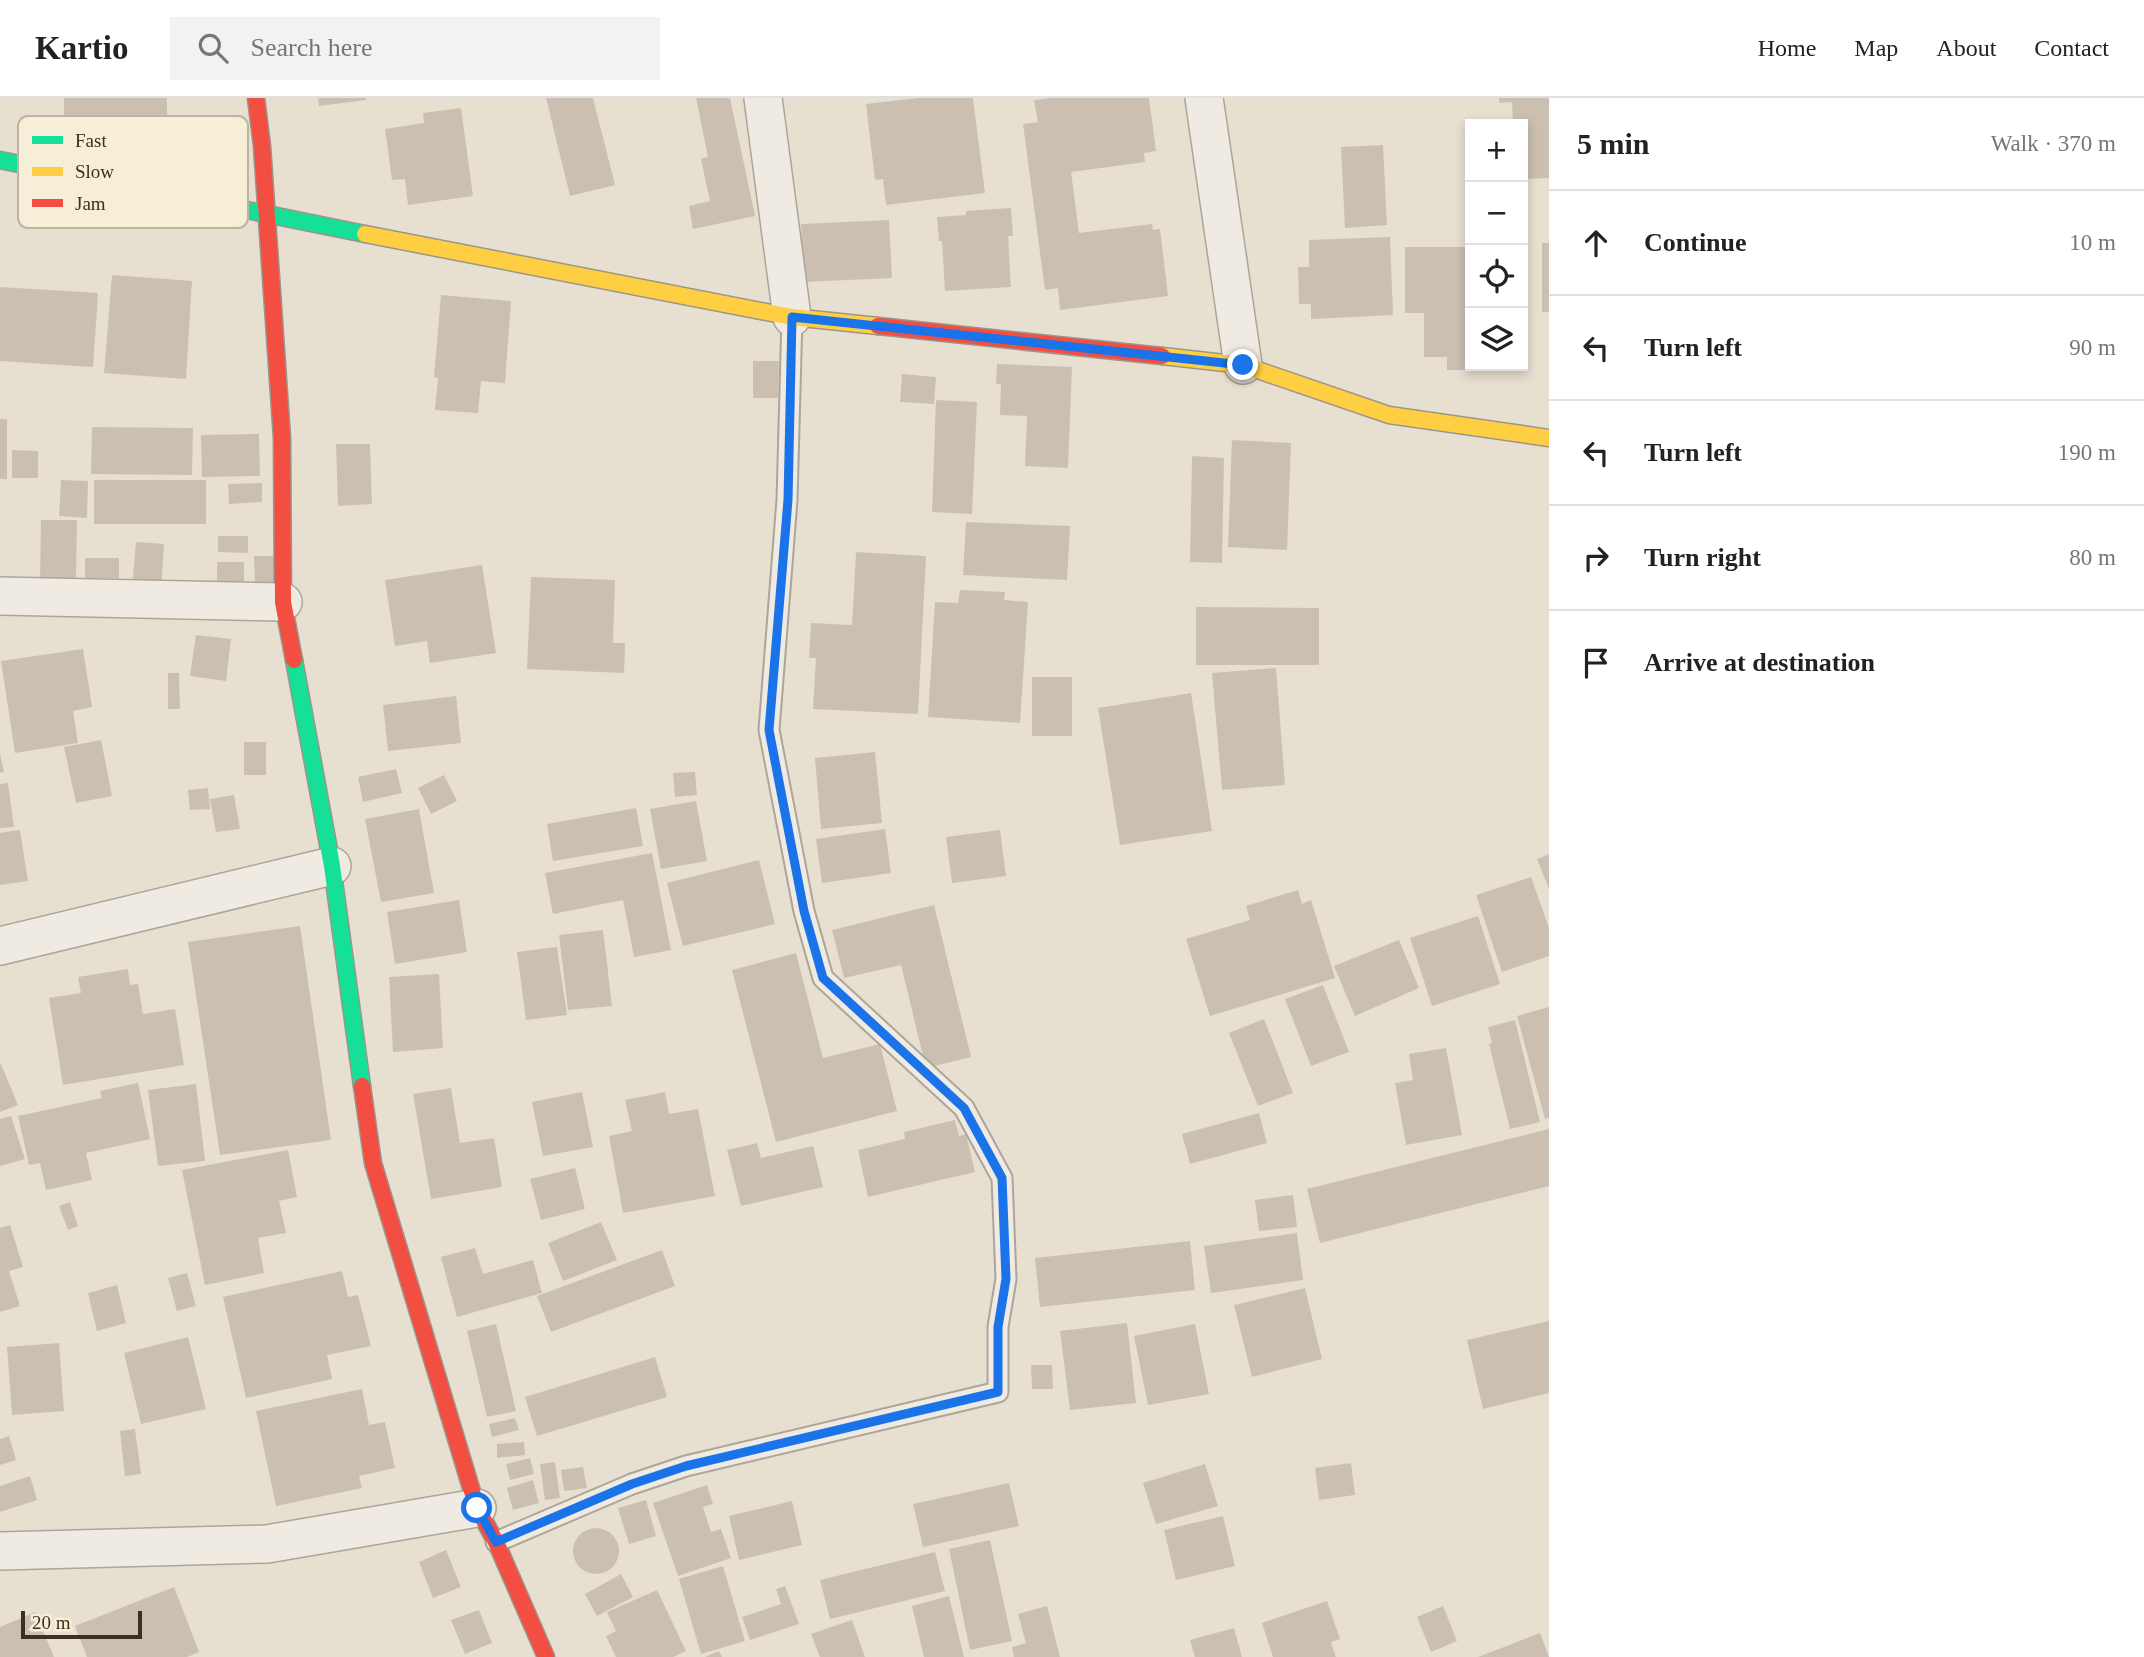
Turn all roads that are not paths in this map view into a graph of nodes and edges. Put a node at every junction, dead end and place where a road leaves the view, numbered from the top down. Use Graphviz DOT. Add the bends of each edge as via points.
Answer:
graph roads {
  1 [pos="256,98"];
  2 [pos="763,98"];
  3 [pos="1204,98"];
  4 [pos="0,160"];
  5 [pos="18,164"];
  6 [pos="248,211"];
  7 [pos="266,215"];
  8 [pos="792,317"];
  9 [pos="1243,365"];
  10 [pos="1549,438"];
  11 [pos="0,596"];
  12 [pos="283,601"];
  13 [pos="332,866"];
  14 [pos="0,946"];
  15 [pos="477,1508"];
  16 [pos="496,1542"];
  17 [pos="0,1551"];
  18 [pos="546,1657"];
  1 -- 7 [label="street"];
  2 -- 8 [label="street"];
  3 -- 9 [label="street"];
  4 -- 5 [label="street"];
  6 -- 7 [label="street"];
  7 -- 8 [label="street"];
  7 -- 12 [label="street" via="282,438"];
  8 -- 9 [label="street"];
  8 -- 16 [label="lane" via="788,500 769,730 804,911 823,978 964,1108 1002,1178 1006,1279 998,1327 998,1392 686,1466"];
  9 -- 10 [label="street" via="1389,415"];
  11 -- 12 [label="street"];
  12 -- 13 [label="street"];
  13 -- 14 [label="street"];
  13 -- 15 [label="street" via="373,1163"];
  15 -- 16 [label="street"];
  15 -- 17 [label="street" via="267,1544"];
  16 -- 18 [label="street"];
}
